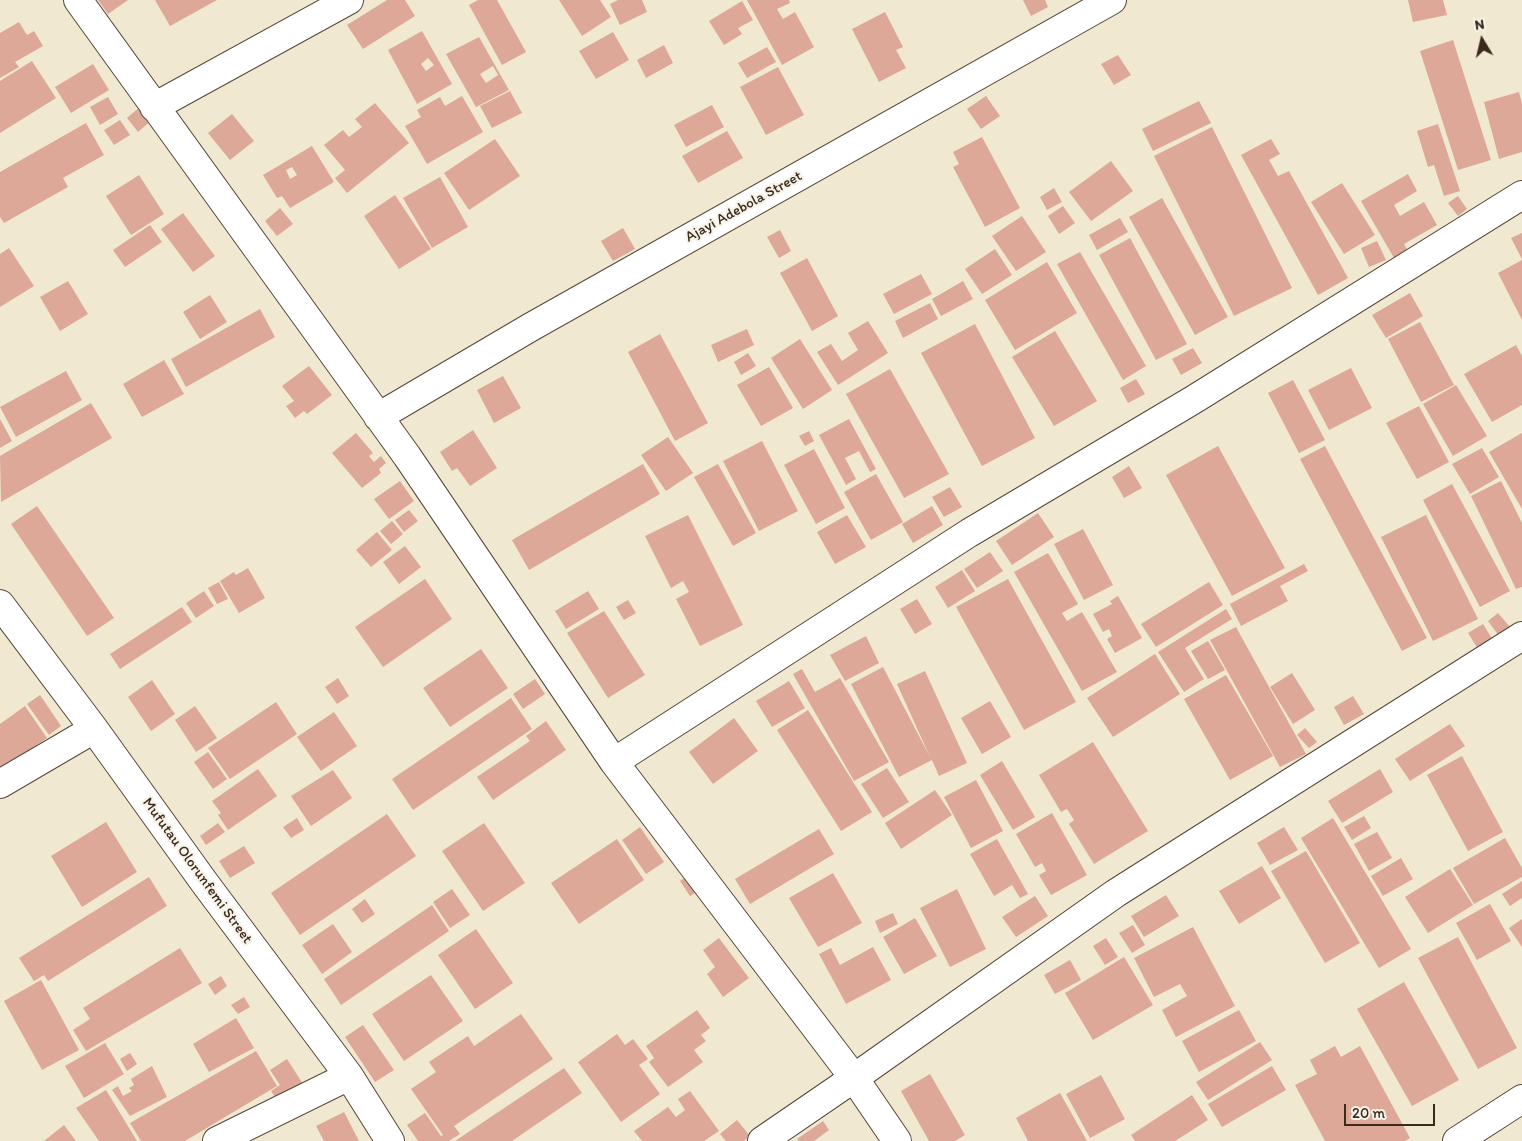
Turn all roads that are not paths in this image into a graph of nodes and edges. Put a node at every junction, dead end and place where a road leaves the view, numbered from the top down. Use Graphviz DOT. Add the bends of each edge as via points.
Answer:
graph roads {
  1 [pos="78,0"];
  2 [pos="350,0"];
  3 [pos="1112,0"];
  4 [pos="154,107"];
  5 [pos="1522,195"];
  6 [pos="378,417"];
  7 [pos="0,604"];
  8 [pos="1522,636"];
  9 [pos="94,729"];
  10 [pos="614,762"];
  11 [pos="0,784"];
  12 [pos="349,1076"];
  13 [pos="854,1078"];
  14 [pos="1522,1099"];
  15 [pos="217,1141"];
  16 [pos="390,1141"];
  17 [pos="762,1141"];
  18 [pos="897,1141"];
  19 [pos="1457,1141"];
  1 -- 4 [label="street"];
  2 -- 4 [label="street"];
  3 -- 6 [label="street, Ajayi Adebola Street" via="531,327"];
  4 -- 6 [label="street"];
  5 -- 10 [label="street" via="1193,400 969,533"];
  6 -- 10 [label="street"];
  7 -- 9 [label="street, Mufutau Olorunfemi Street"];
  8 -- 13 [label="street" via="1116,893"];
  9 -- 11 [label="street"];
  9 -- 12 [label="street, Mufutau Olorunfemi Street"];
  10 -- 13 [label="street"];
  12 -- 15 [label="street"];
  12 -- 16 [label="street, Mufutau Olorunfemi Street"];
  13 -- 17 [label="street"];
  13 -- 18 [label="street"];
  14 -- 19 [label="street"];
}
